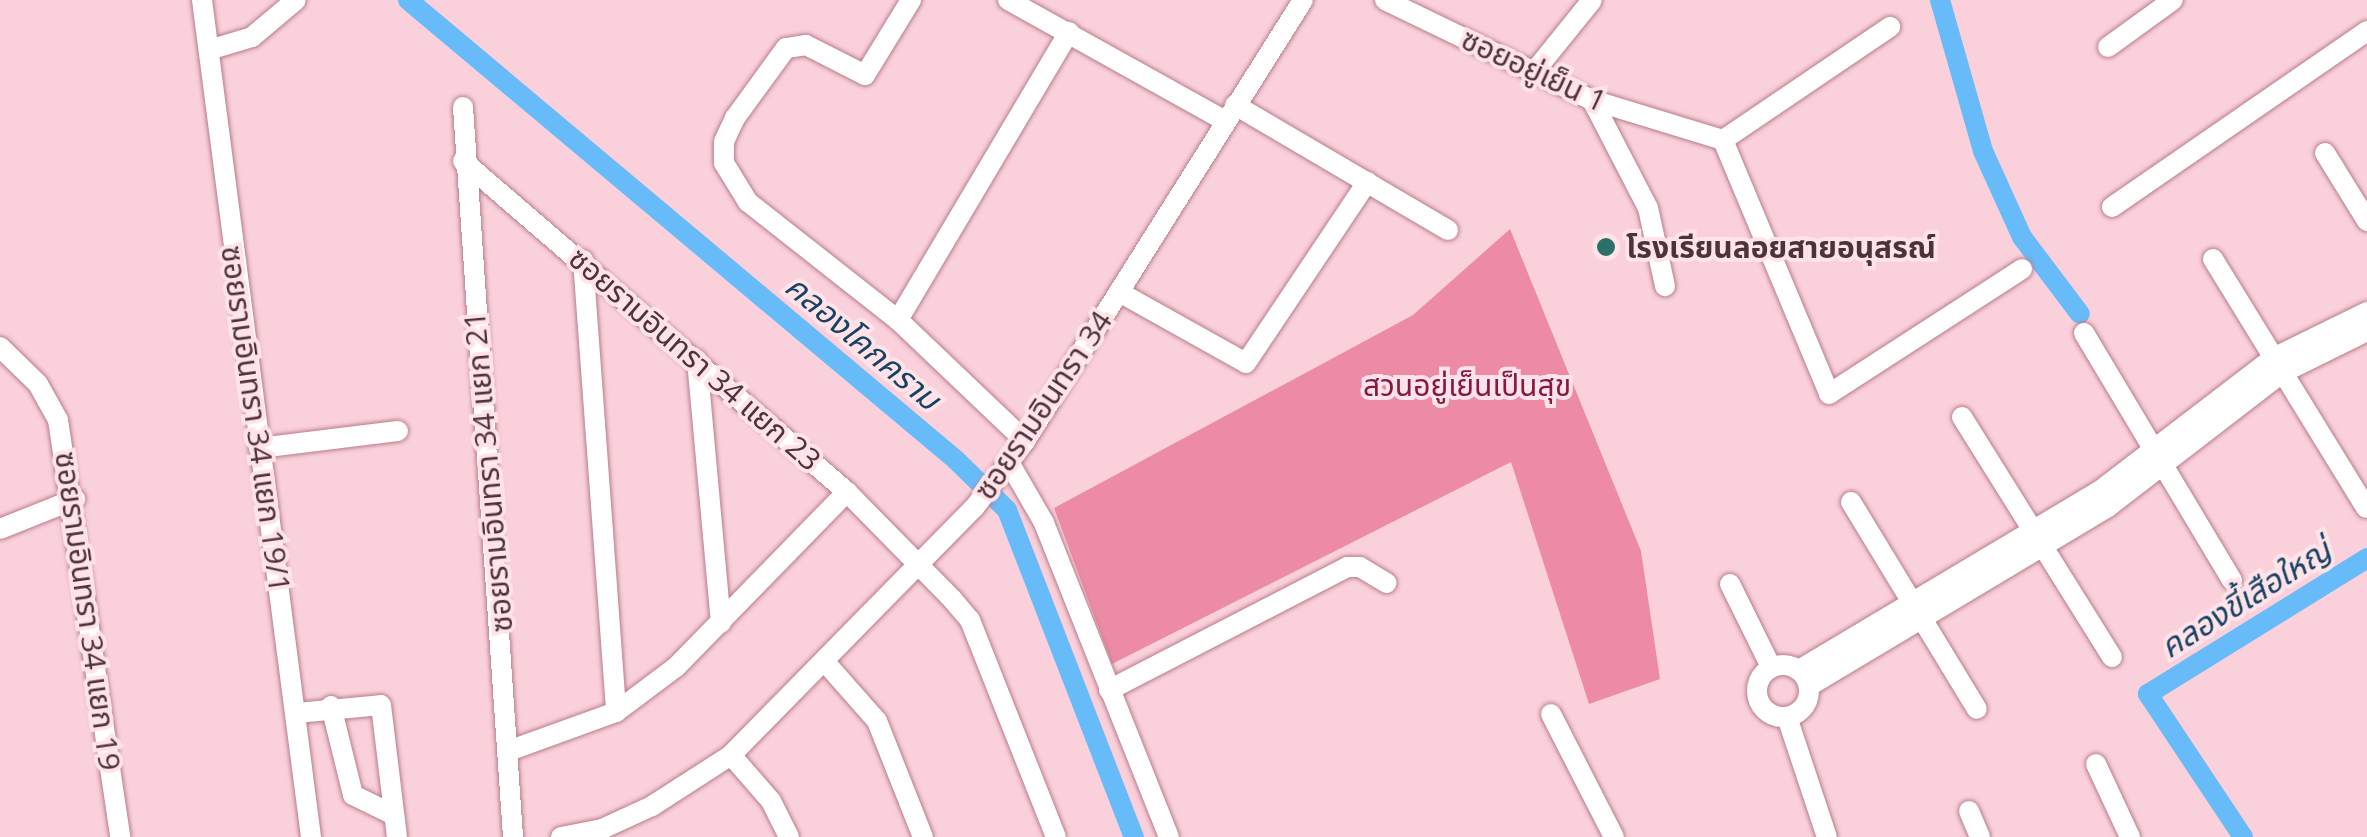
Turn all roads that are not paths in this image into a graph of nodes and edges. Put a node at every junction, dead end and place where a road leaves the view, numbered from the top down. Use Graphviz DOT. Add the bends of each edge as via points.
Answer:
graph roads {
  1 [pos="202,0"];
  2 [pos="296,0"];
  3 [pos="911,0"];
  4 [pos="1008,0"];
  5 [pos="1303,0"];
  6 [pos="1385,0"];
  7 [pos="1592,0"];
  8 [pos="2173,0"];
  9 [pos="1890,27"];
  10 [pos="2367,31"];
  11 [pos="1070,32"];
  12 [pos="2108,47"];
  13 [pos="209,50"];
  14 [pos="1534,72"];
  15 [pos="1592,100"];
  16 [pos="463,107"];
  17 [pos="1230,113"];
  18 [pos="1723,140"];
  19 [pos="2325,152"];
  20 [pos="463,161"];
  21 [pos="1368,182"];
  22 [pos="2112,207"];
  23 [pos="2367,222"];
  24 [pos="1448,230"];
  25 [pos="583,260"];
  26 [pos="2213,260"];
  27 [pos="2022,269"];
  28 [pos="1665,286"];
  29 [pos="1119,292"];
  30 [pos="2367,312"];
  31 [pos="898,320"];
  32 [pos="2367,330"];
  33 [pos="2084,333"];
  34 [pos="0,348"];
  35 [pos="697,360"];
  36 [pos="2278,365"];
  37 [pos="1962,417"];
  38 [pos="398,431"];
  39 [pos="1024,441"];
  40 [pos="259,448"];
  41 [pos="2158,452"];
  42 [pos="1003,472"];
  43 [pos="848,492"];
  44 [pos="74,499"];
  45 [pos="1851,502"];
  46 [pos="2366,508"];
  47 [pos="0,528"];
  48 [pos="2037,540"];
  49 [pos="920,563"];
  50 [pos="2232,580"];
  51 [pos="1387,584"];
  52 [pos="1730,584"];
  53 [pos="1917,612"];
  54 [pos="721,623"];
  55 [pos="2112,657"];
  56 [pos="824,662"];
  57 [pos="1771,667"];
  58 [pos="1804,678"];
  59 [pos="1109,690"];
  60 [pos="331,706"];
  61 [pos="1977,709"];
  62 [pos="616,712"];
  63 [pos="297,713"];
  64 [pos="1551,714"];
  65 [pos="1788,717"];
  66 [pos="511,750"];
  67 [pos="731,756"];
  68 [pos="2096,764"];
  69 [pos="1969,811"];
  70 [pos="394,815"];
  71 [pos="603,833"];
  72 [pos="120,837"];
  73 [pos="311,837"];
  74 [pos="397,837"];
  75 [pos="513,837"];
  76 [pos="562,837"];
  77 [pos="788,837"];
  78 [pos="923,837"];
  79 [pos="1056,837"];
  80 [pos="1169,837"];
  81 [pos="1614,837"];
  82 [pos="1828,837"];
  83 [pos="1980,837"];
  84 [pos="2130,837"];
  1 -- 13 [label="street, ซอยรามอินทรา 34 แยก 19/1"];
  2 -- 13 [label="street" via="252,37"];
  3 -- 31 [label="street" via="865,75 806,45 786,48 735,118 723,152 732,183 748,202"];
  4 -- 11 [label="street"];
  5 -- 17 [label="street, ซอยรามอินทรา 34"];
  6 -- 14 [label="street, ซอยอยู่เย็น 1"];
  7 -- 14 [label="street"];
  8 -- 12 [label="street"];
  9 -- 18 [label="street"];
  10 -- 22 [label="street"];
  11 -- 17 [label="street"];
  11 -- 31 [label="street"];
  13 -- 40 [label="street, ซอยรามอินทรา 34 แยก 19/1"];
  14 -- 15 [label="street, ซอยอยู่เย็น 1"];
  15 -- 18 [label="street, ซอยอยู่เย็น 1"];
  15 -- 28 [label="street" via="1648,208"];
  16 -- 20 [label="street, ซอยรามอินทรา 34 แยก 21"];
  17 -- 21 [label="street"];
  17 -- 29 [label="street, ซอยรามอินทรา 34"];
  18 -- 27 [label="street" via="1829,394"];
  19 -- 23 [label="street"];
  20 -- 25 [label="street, ซอยรามอินทรา 34 แยก 23"];
  20 -- 66 [label="street, ซอยรามอินทรา 34 แยก 21"];
  21 -- 24 [label="street"];
  21 -- 29 [label="street" via="1246,362"];
  25 -- 35 [label="street, ซอยรามอินทรา 34 แยก 23"];
  25 -- 62 [label="street"];
  26 -- 36 [label="street"];
  29 -- 39 [label="street, ซอยรามอินทรา 34"];
  30 -- 36 [label="street"];
  31 -- 39 [label="street"];
  32 -- 36 [label="street"];
  33 -- 41 [label="street"];
  34 -- 44 [label="street, ซอยรามอินทรา 34 แยก 19" via="38,384 58,420"];
  35 -- 43 [label="street, ซอยรามอินทรา 34 แยก 23"];
  35 -- 54 [label="street"];
  36 -- 41 [label="street"];
  36 -- 46 [label="street"];
  37 -- 48 [label="street"];
  38 -- 40 [label="street"];
  39 -- 42 [label="street, ซอยรามอินทรา 34"];
  40 -- 63 [label="street, ซอยรามอินทรา 34 แยก 19/1"];
  41 -- 48 [label="street"];
  41 -- 50 [label="street"];
  42 -- 49 [label="street, ซอยรามอินทรา 34"];
  42 -- 59 [label="street" via="1044,523"];
  43 -- 49 [label="street, ซอยรามอินทรา 34 แยก 23"];
  43 -- 54 [label="street"];
  44 -- 47 [label="street"];
  44 -- 72 [label="street, ซอยรามอินทรา 34 แยก 19"];
  45 -- 53 [label="street"];
  48 -- 53 [label="street"];
  48 -- 55 [label="street"];
  49 -- 56 [label="street, ซอยรามอินทรา 34"];
  49 -- 79 [label="street, ซอยรามอินทรา 34 แยก 23" via="970,620"];
  51 -- 59 [label="street" via="1360,567 1341,570"];
  52 -- 57 [label="street"];
  53 -- 58 [label="street"];
  53 -- 61 [label="street"];
  54 -- 62 [label="street"];
  56 -- 67 [label="street, ซอยรามอินทรา 34"];
  56 -- 78 [label="street" via="877,721"];
  57 -- 58 [label="street"];
  57 -- 65 [label="street" via="1762,675 1758,699 1775,716"];
  58 -- 65 [label="street" via="1805,706"];
  59 -- 80 [label="street"];
  60 -- 63 [label="street"];
  60 -- 70 [label="street" via="353,795"];
  60 -- 70 [label="street" via="381,705"];
  62 -- 66 [label="street"];
  63 -- 73 [label="street, ซอยรามอินทรา 34 แยก 19/1"];
  64 -- 81 [label="street"];
  65 -- 82 [label="street"];
  66 -- 75 [label="street, ซอยรามอินทรา 34 แยก 21"];
  67 -- 71 [label="street, ซอยรามอินทรา 34"];
  67 -- 77 [label="street" via="771,802"];
  68 -- 84 [label="street"];
  69 -- 83 [label="street"];
  70 -- 74 [label="street"];
  71 -- 76 [label="street, ซอยรามอินทรา 34"];
}
